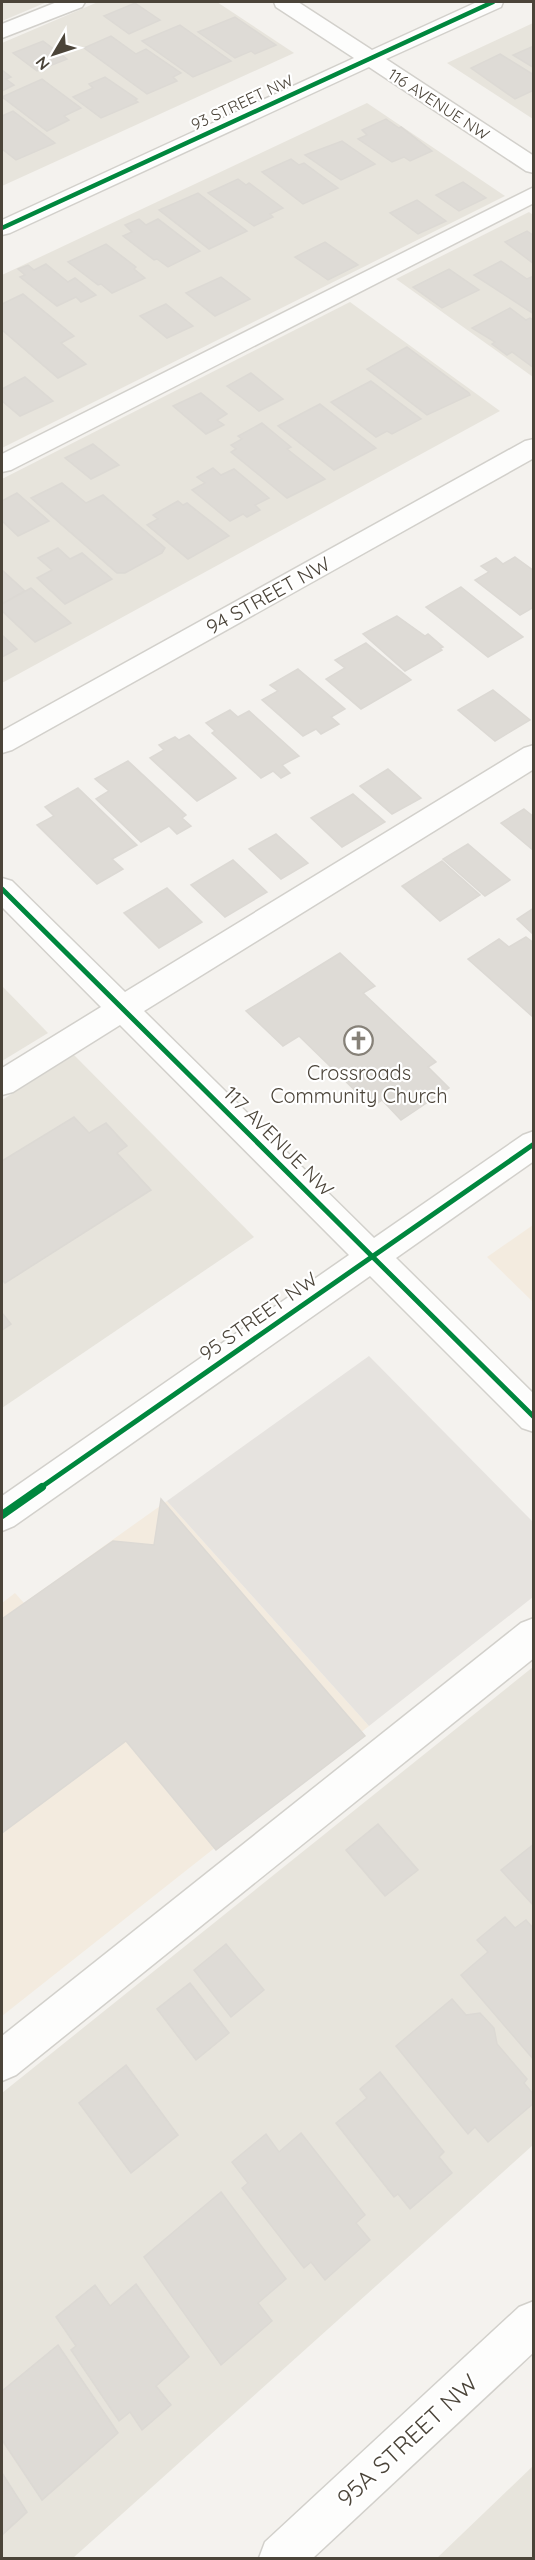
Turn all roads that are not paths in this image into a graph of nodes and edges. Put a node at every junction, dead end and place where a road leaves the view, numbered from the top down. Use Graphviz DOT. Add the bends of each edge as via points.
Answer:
graph roads {
  1 [pos="74,2"];
  2 [pos="284,2"];
  3 [pos="493,2"];
  4 [pos="2,32"];
  5 [pos="370,58"];
  6 [pos="534,166"];
  7 [pos="534,194"];
  8 [pos="2,228"];
  9 [pos="534,447"];
  10 [pos="2,464"];
  11 [pos="2,743"];
  12 [pos="534,755"];
  13 [pos="2,889"];
  14 [pos="123,1008"];
  15 [pos="2,1083"];
  16 [pos="534,1144"];
  17 [pos="371,1257"];
  18 [pos="534,1417"];
  19 [pos="2,1515"];
  20 [pos="534,1635"];
  21 [pos="2,2061"];
  22 [pos="534,2322"];
  23 [pos="281,2559"];
  1 -- 4 [label="street"];
  2 -- 5 [label="street, 116 AVENUE NW"];
  3 -- 5 [label="street, 93 STREET NW"];
  5 -- 6 [label="street, 116 AVENUE NW"];
  5 -- 8 [label="street, 93 STREET NW"];
  7 -- 10 [label="street"];
  9 -- 11 [label="street, 94 STREET NW"];
  12 -- 14 [label="street"];
  13 -- 14 [label="street, 117 AVENUE NW"];
  14 -- 15 [label="street"];
  14 -- 17 [label="street, 117 AVENUE NW"];
  16 -- 17 [label="street, 95 STREET NW"];
  17 -- 18 [label="street, 117 AVENUE NW"];
  17 -- 19 [label="street, 95 STREET NW"];
  20 -- 21 [label="street"];
  22 -- 23 [label="street, 95A STREET NW"];
}
